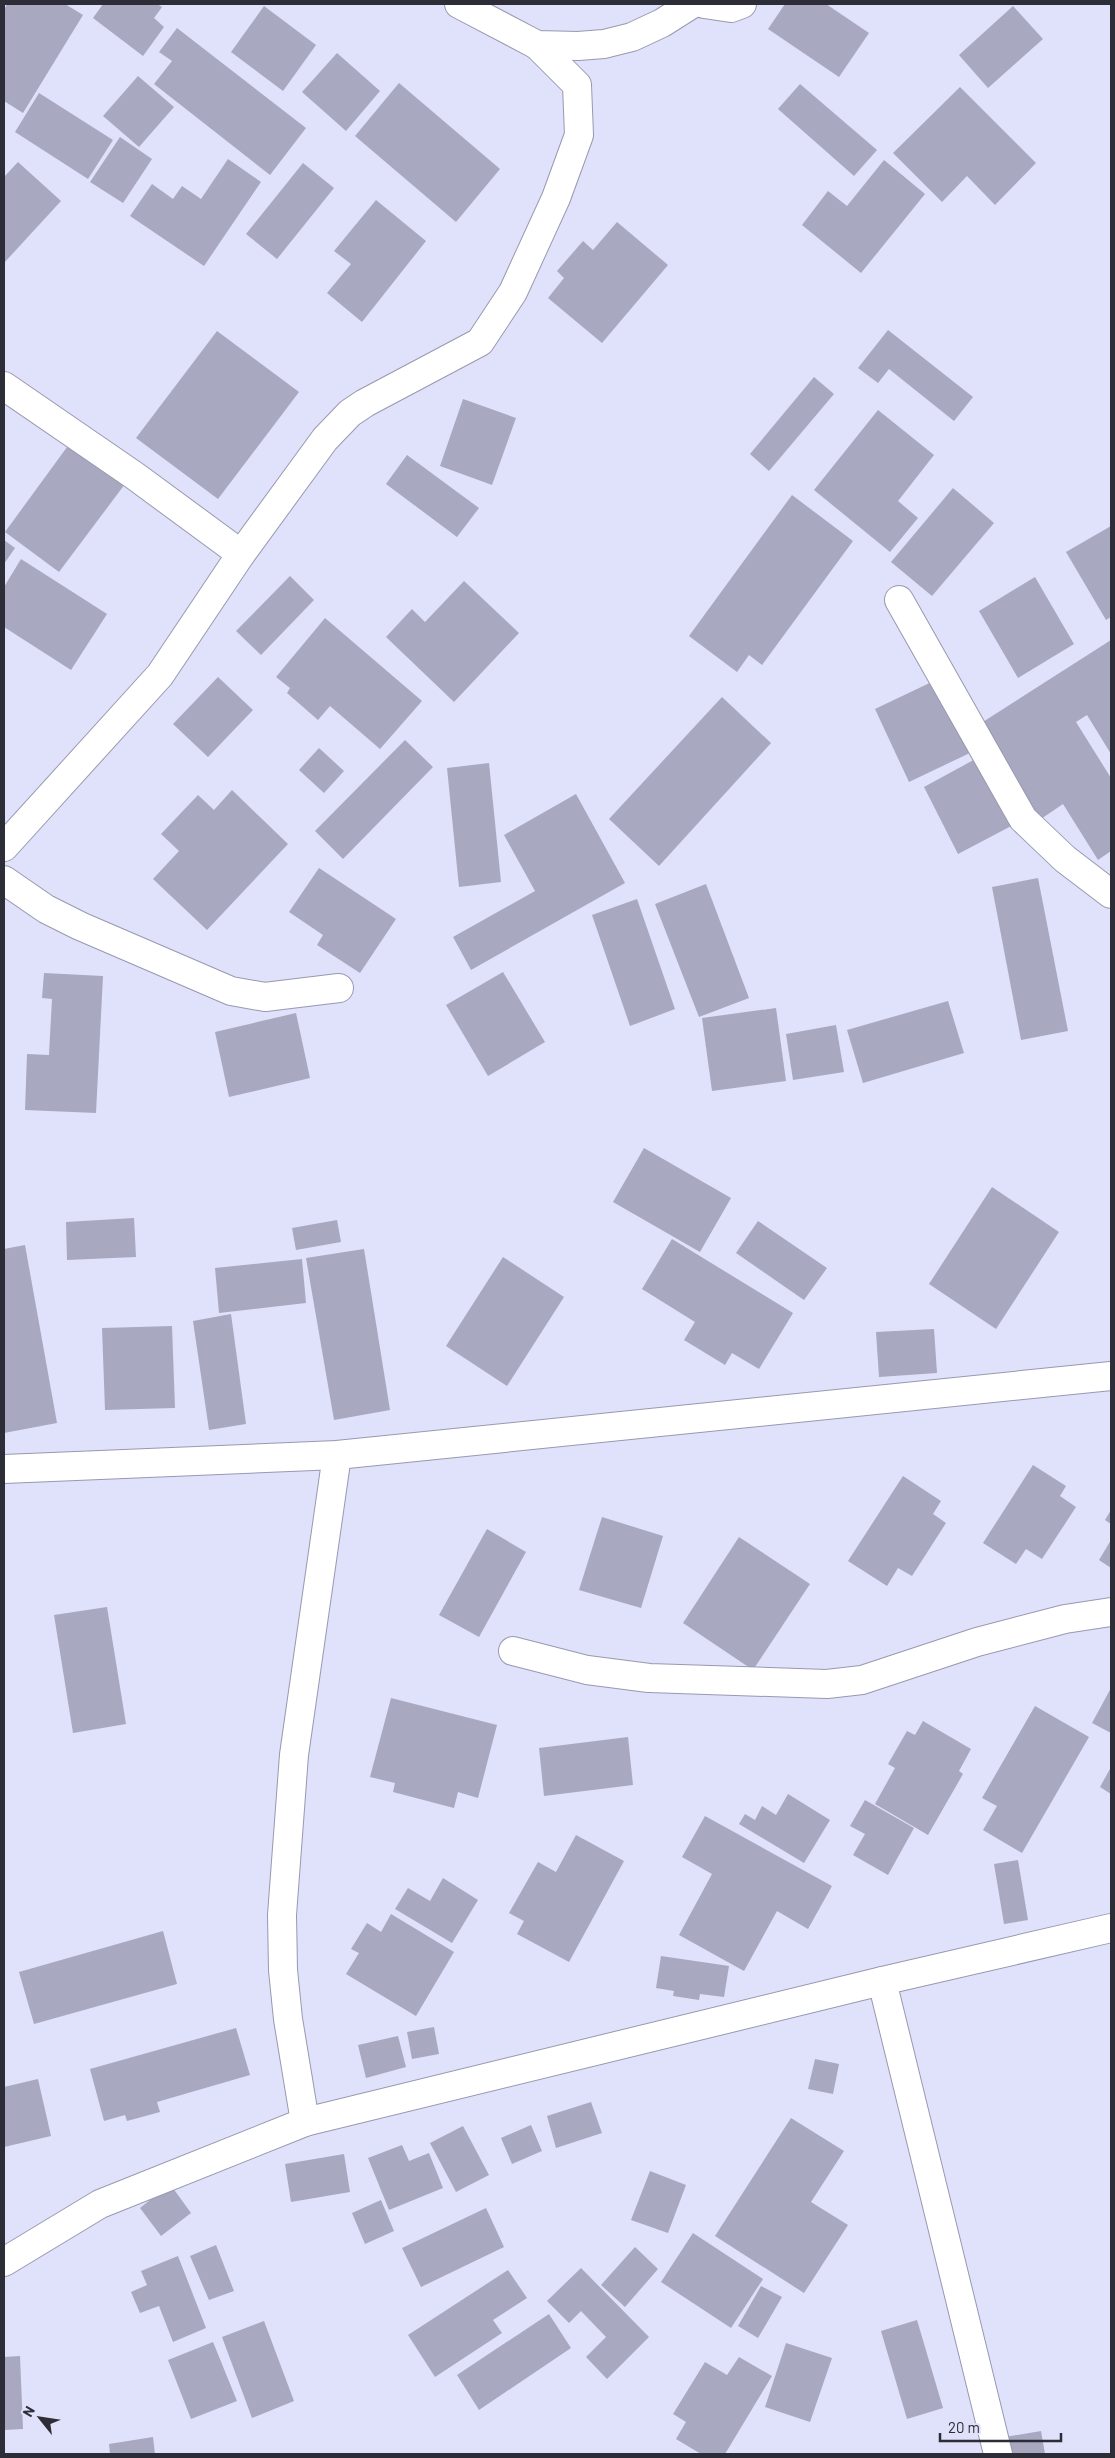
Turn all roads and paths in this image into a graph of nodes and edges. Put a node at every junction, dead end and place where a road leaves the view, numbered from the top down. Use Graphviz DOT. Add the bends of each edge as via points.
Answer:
graph roads {
  1 [pos="459,4"];
  2 [pos="692,4"];
  3 [pos="704,4"];
  4 [pos="742,4"];
  5 [pos="537,45"];
  6 [pos="4,386"];
  7 [pos="241,554"];
  8 [pos="898,600"];
  9 [pos="4,847"];
  10 [pos="4,880"];
  11 [pos="1111,894"];
  12 [pos="340,988"];
  13 [pos="1111,1376"];
  14 [pos="337,1455"];
  15 [pos="4,1469"];
  16 [pos="1111,1612"];
  17 [pos="513,1652"];
  18 [pos="1111,1928"];
  19 [pos="882,1982"];
  20 [pos="305,2122"];
  21 [pos="4,2262"];
  22 [pos="998,2454"];
  1 -- 5 [label="street"];
  2 -- 5 [label="street" via="632,37 596,45"];
  3 -- 4 [label="street" via="731,8"];
  5 -- 7 [label="street" via="577,85 579,135 556,198 513,292 480,342 350,413 325,439"];
  6 -- 7 [label="street"];
  7 -- 9 [label="street" via="160,675"];
  8 -- 11 [label="street" via="1023,819 1065,859"];
  10 -- 12 [label="street" via="46,909 231,991 265,997"];
  13 -- 14 [label="street"];
  14 -- 15 [label="street"];
  14 -- 20 [label="street" via="294,1755 282,1915 288,2019"];
  16 -- 17 [label="street" via="1065,1619 978,1642 862,1680 827,1684 648,1678 587,1670"];
  18 -- 19 [label="street"];
  19 -- 20 [label="street"];
  19 -- 22 [label="street"];
  20 -- 21 [label="street" via="100,2204"];
}
